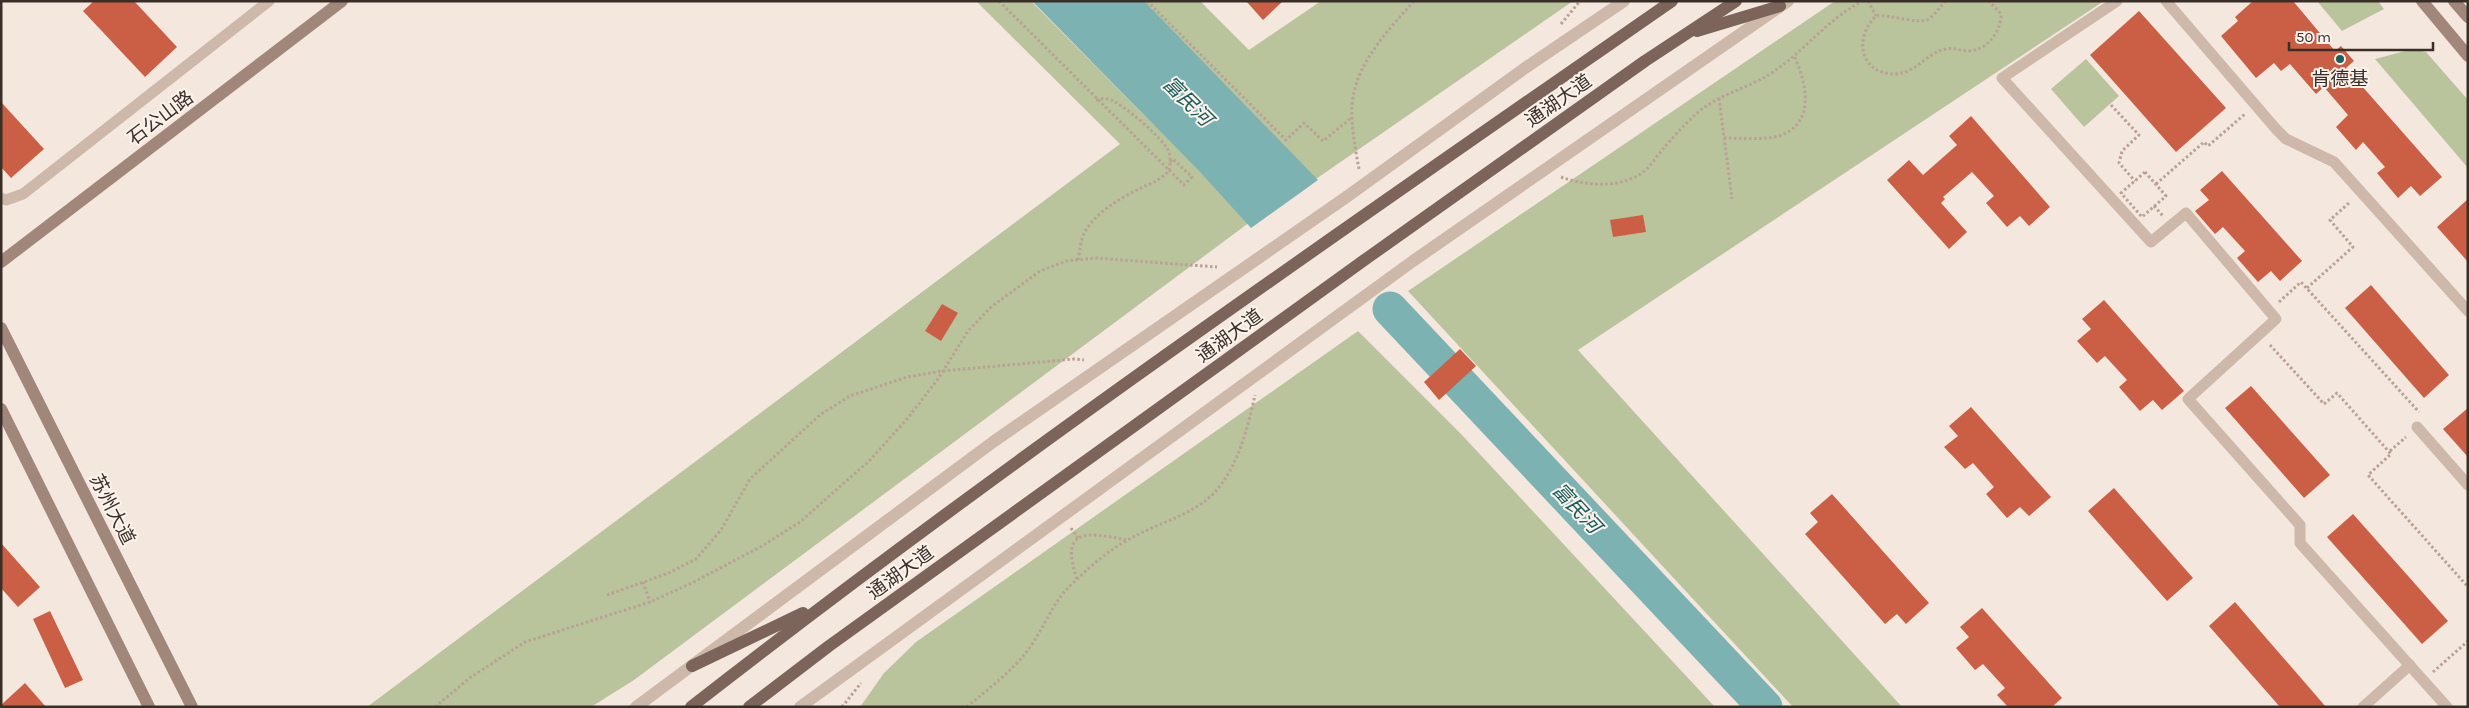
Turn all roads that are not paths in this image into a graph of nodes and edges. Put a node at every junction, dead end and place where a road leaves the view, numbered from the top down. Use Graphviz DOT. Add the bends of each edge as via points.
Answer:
graph roads {
  1 [pos="269,1"];
  2 [pos="342,1"];
  3 [pos="1624,1"];
  4 [pos="1672,1"];
  5 [pos="1736,1"];
  6 [pos="2118,1"];
  7 [pos="2166,1"];
  8 [pos="2422,1"];
  9 [pos="2454,1"];
  10 [pos="1784,4"];
  11 [pos="2468,17"];
  12 [pos="1685,35"];
  13 [pos="2468,56"];
  14 [pos="1,198"];
  15 [pos="1,262"];
  16 [pos="2468,311"];
  17 [pos="1,328"];
  18 [pos="1,409"];
  19 [pos="2417,427"];
  20 [pos="2468,485"];
  21 [pos="828,602"];
  22 [pos="2410,665"];
  23 [pos="692,666"];
  24 [pos="150,707"];
  25 [pos="192,707"];
  26 [pos="636,707"];
  27 [pos="691,707"];
  28 [pos="749,707"];
  29 [pos="800,707"];
  30 [pos="2364,707"];
  31 [pos="2447,707"];
  1 -- 14 [label="lane" via="23,194 6,200"];
  2 -- 15 [label="street, 石公山路"];
  3 -- 23 [label="street" via="993,442"];
  4 -- 21 [label="main road, 通湖大道" via="1078,417"];
  5 -- 12 [label="main road, 通湖大道"];
  6 -- 22 [label="lane" via="2002,78 2151,242 2186,213 2276,319 2188,400 2300,525 2300,543"];
  7 -- 16 [label="lane" via="2286,139 2334,162"];
  8 -- 13 [label="street"];
  9 -- 11 [label="street"];
  10 -- 12 [label="main road"];
  10 -- 29 [label="street" via="1413,261"];
  12 -- 28 [label="main road, 通湖大道" via="1370,256"];
  17 -- 25 [label="street, 苏州大道"];
  18 -- 24 [label="street"];
  19 -- 20 [label="lane"];
  21 -- 23 [label="main road"];
  21 -- 27 [label="main road, 通湖大道"];
  22 -- 30 [label="lane"];
  22 -- 31 [label="lane"];
  23 -- 26 [label="street"];
}
